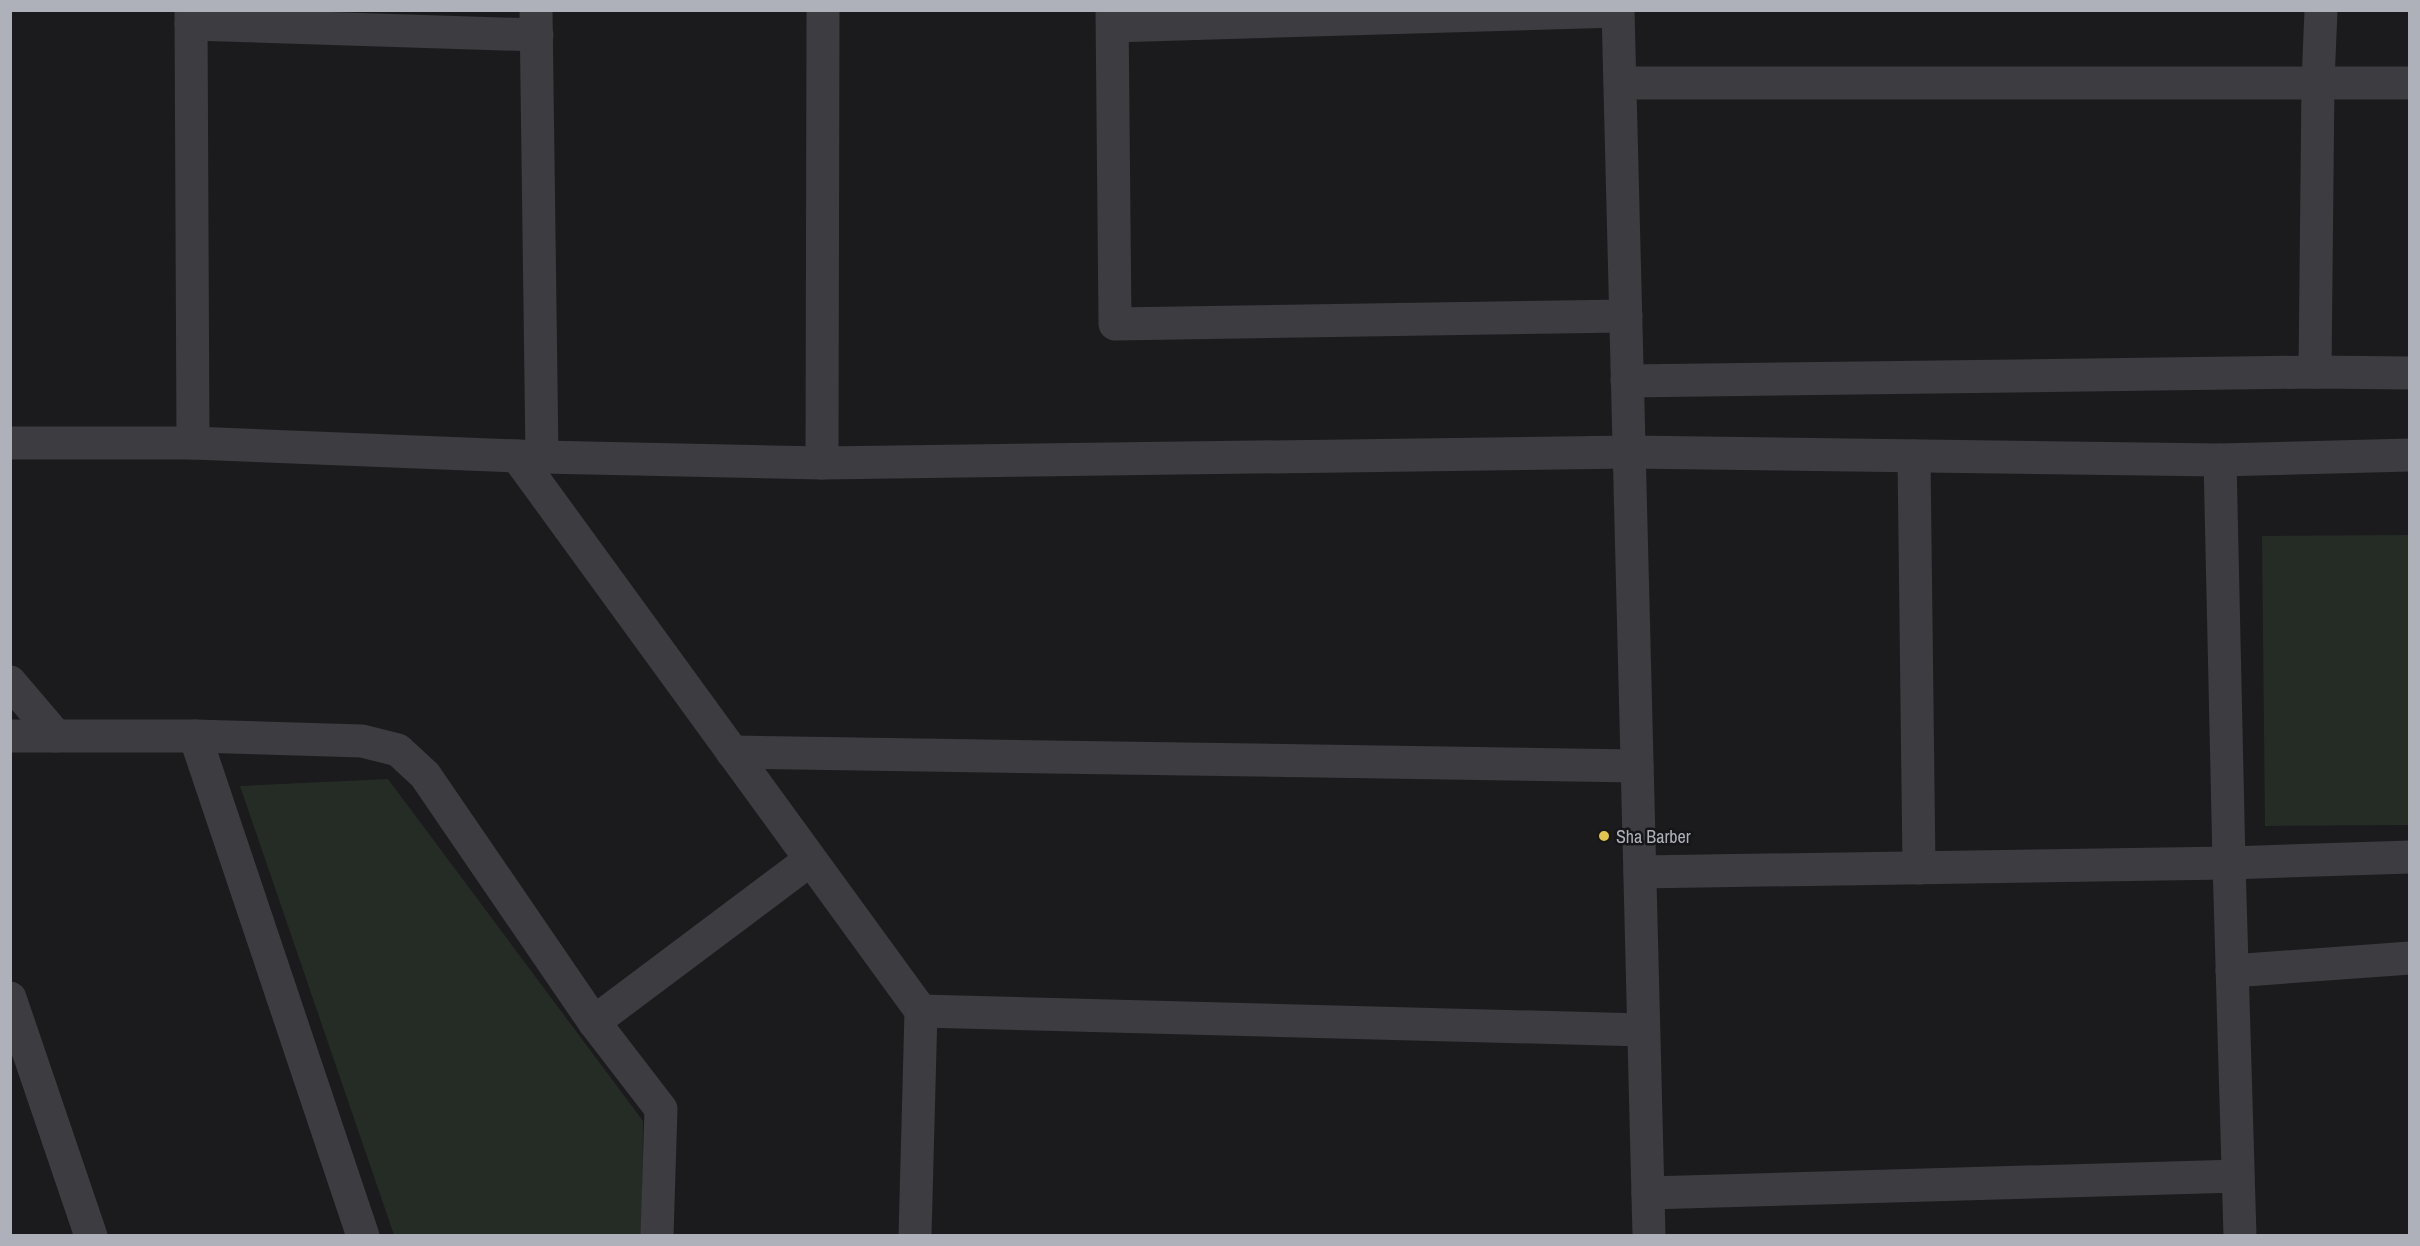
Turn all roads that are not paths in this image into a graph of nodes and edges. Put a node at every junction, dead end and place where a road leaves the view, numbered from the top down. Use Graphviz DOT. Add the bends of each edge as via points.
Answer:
graph roads {
  1 [pos="823,10"];
  2 [pos="2321,10"];
  3 [pos="1618,11"];
  4 [pos="191,17"];
  5 [pos="1112,18"];
  6 [pos="536,23"];
  7 [pos="2318,82"];
  8 [pos="1620,83"];
  9 [pos="2409,83"];
  10 [pos="1626,316"];
  11 [pos="2315,372"];
  12 [pos="2409,373"];
  13 [pos="1627,381"];
  14 [pos="10,443"];
  15 [pos="193,443"];
  16 [pos="1629,452"];
  17 [pos="2409,455"];
  18 [pos="1914,456"];
  19 [pos="529,457"];
  20 [pos="2220,460"];
  21 [pos="822,463"];
  22 [pos="10,681"];
  23 [pos="10,736"];
  24 [pos="56,736"];
  25 [pos="195,736"];
  26 [pos="732,752"];
  27 [pos="1637,766"];
  28 [pos="2409,857"];
  29 [pos="810,860"];
  30 [pos="2229,863"];
  31 [pos="1920,868"];
  32 [pos="1640,872"];
  33 [pos="2409,958"];
  34 [pos="2232,971"];
  35 [pos="10,998"];
  36 [pos="921,1011"];
  37 [pos="594,1022"];
  38 [pos="1643,1030"];
  39 [pos="2238,1176"];
  40 [pos="1648,1193"];
  41 [pos="91,1236"];
  42 [pos="363,1236"];
  43 [pos="657,1236"];
  44 [pos="915,1236"];
  45 [pos="1649,1236"];
  46 [pos="2240,1236"];
  1 -- 21 [label="street"];
  2 -- 7 [label="street"];
  3 -- 5 [label="street"];
  3 -- 8 [label="street"];
  4 -- 6 [label="street"];
  4 -- 15 [label="street"];
  5 -- 10 [label="street" via="1114,324"];
  6 -- 19 [label="street"];
  7 -- 8 [label="street"];
  7 -- 9 [label="street"];
  7 -- 11 [label="street"];
  8 -- 10 [label="street"];
  10 -- 13 [label="street"];
  11 -- 12 [label="street"];
  11 -- 13 [label="street"];
  13 -- 16 [label="street"];
  14 -- 15 [label="street"];
  15 -- 19 [label="street"];
  16 -- 18 [label="street"];
  16 -- 21 [label="street"];
  16 -- 27 [label="street"];
  17 -- 20 [label="street"];
  18 -- 20 [label="street"];
  18 -- 31 [label="street"];
  19 -- 21 [label="street"];
  19 -- 26 [label="street"];
  20 -- 30 [label="street"];
  22 -- 24 [label="street"];
  23 -- 24 [label="street"];
  24 -- 25 [label="street"];
  25 -- 37 [label="street" via="362,741 398,750 425,775"];
  25 -- 42 [label="street"];
  26 -- 27 [label="street"];
  26 -- 29 [label="street"];
  27 -- 32 [label="street"];
  28 -- 30 [label="street"];
  29 -- 36 [label="street"];
  29 -- 37 [label="street"];
  30 -- 31 [label="street"];
  30 -- 34 [label="street"];
  31 -- 32 [label="street"];
  32 -- 38 [label="street"];
  33 -- 34 [label="street"];
  34 -- 39 [label="street"];
  35 -- 41 [label="street"];
  36 -- 38 [label="street"];
  36 -- 44 [label="street"];
  37 -- 43 [label="street" via="661,1109"];
  38 -- 40 [label="street"];
  39 -- 40 [label="street"];
  39 -- 46 [label="street"];
  40 -- 45 [label="street"];
}
